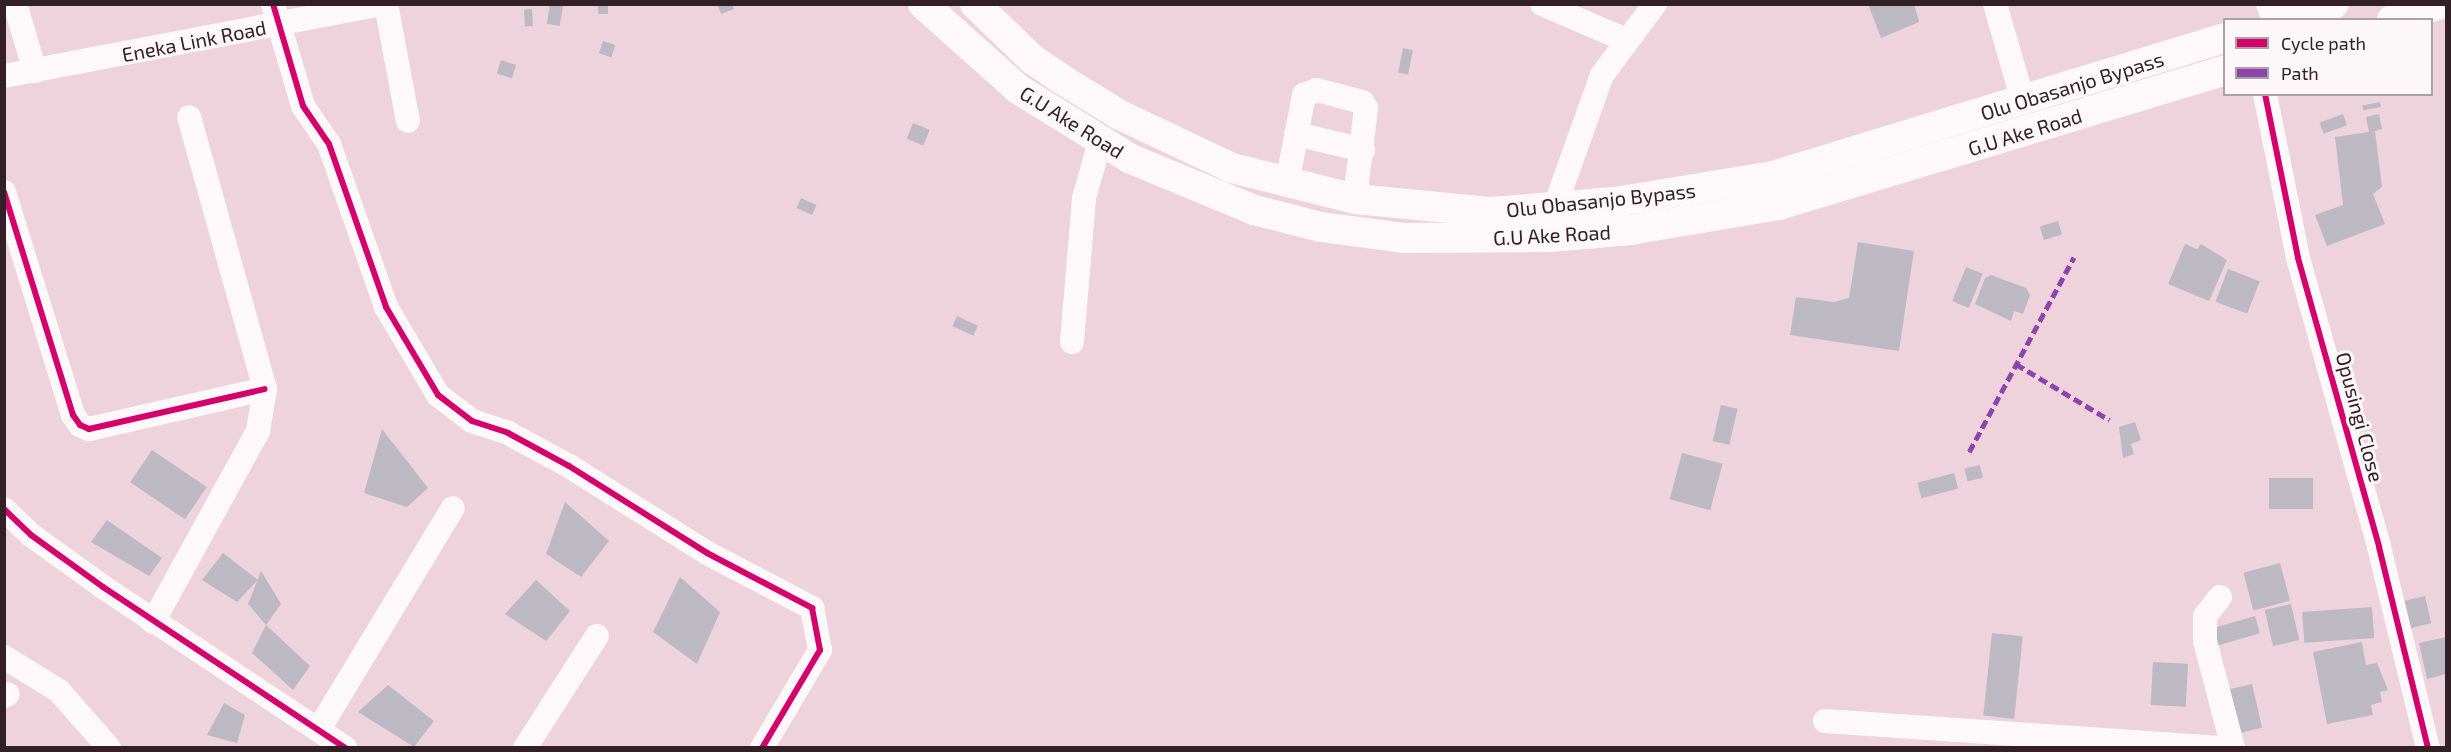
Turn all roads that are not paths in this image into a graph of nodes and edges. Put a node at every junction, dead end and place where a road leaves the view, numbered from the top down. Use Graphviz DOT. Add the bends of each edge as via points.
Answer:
graph roads {
  1 [pos="15,4"];
  2 [pos="384,4"];
  3 [pos="923,4"];
  4 [pos="975,4"];
  5 [pos="1542,4"];
  6 [pos="1655,4"];
  7 [pos="1995,4"];
  8 [pos="2334,4"];
  9 [pos="2440,4"];
  10 [pos="1587,14"];
  11 [pos="276,15"];
  12 [pos="2289,18"];
  13 [pos="2398,18"];
  14 [pos="2223,38"];
  15 [pos="1626,40"];
  16 [pos="34,71"];
  17 [pos="2223,71"];
  18 [pos="4,76"];
  19 [pos="2265,96"];
  20 [pos="2023,101"];
  21 [pos="189,117"];
  22 [pos="408,121"];
  23 [pos="1296,134"];
  24 [pos="1100,142"];
  25 [pos="1363,150"];
  26 [pos="1287,184"];
  27 [pos="4,192"];
  28 [pos="1355,199"];
  29 [pos="1554,208"];
  30 [pos="1072,342"];
  31 [pos="265,389"];
  32 [pos="4,508"];
  33 [pos="453,508"];
  34 [pos="2220,597"];
  35 [pos="153,622"];
  36 [pos="597,636"];
  37 [pos="4,657"];
  38 [pos="1825,721"];
  39 [pos="319,729"];
  40 [pos="109,747"];
  41 [pos="345,747"];
  42 [pos="525,747"];
  43 [pos="762,747"];
  44 [pos="2224,747"];
  45 [pos="2233,747"];
  46 [pos="2428,747"];
  1 -- 16 [label="street"];
  2 -- 11 [label="street, Eneka Link Road"];
  2 -- 22 [label="street"];
  3 -- 24 [label="main road, G.U Ake Road" via="1018,89"];
  4 -- 26 [label="main road, Olu Obasanjo Bypass" via="1032,59 1120,115 1232,168"];
  5 -- 10 [label="street"];
  6 -- 15 [label="street"];
  7 -- 20 [label="street"];
  8 -- 12 [label="main road"];
  9 -- 13 [label="main road"];
  10 -- 15 [label="street"];
  11 -- 16 [label="street, Eneka Link Road"];
  11 -- 43 [label="street" via="303,106 329,144 386,307 438,395 472,421 508,433 569,466 707,553 813,608 820,650"];
  14 -- 20 [label="main road, Olu Obasanjo Bypass"];
  15 -- 29 [label="street" via="1602,75"];
  16 -- 18 [label="street, Eneka Link Road"];
  17 -- 24 [label="main road, G.U Ake Road" via="1779,205 1630,231 1551,237 1405,238 1321,226 1254,210 1183,183"];
  19 -- 46 [label="street, Opusingi Close" via="2298,258 2376,536"];
  20 -- 29 [label="main road, Olu Obasanjo Bypass" via="1773,176"];
  21 -- 31 [label="street"];
  23 -- 25 [label="street"];
  23 -- 25 [label="street" via="1304,95 1317,90 1362,102 1368,116"];
  23 -- 26 [label="street"];
  24 -- 30 [label="street" via="1084,198"];
  25 -- 28 [label="street"];
  26 -- 28 [label="main road, Olu Obasanjo Bypass"];
  27 -- 31 [label="street" via="73,416 80,425 89,429"];
  28 -- 29 [label="main road, Olu Obasanjo Bypass" via="1425,209"];
  31 -- 35 [label="street" via="258,431"];
  32 -- 35 [label="street" via="31,535"];
  33 -- 39 [label="street"];
  34 -- 45 [label="street" via="2205,616 2205,641"];
  35 -- 39 [label="street"];
  36 -- 42 [label="street"];
  37 -- 40 [label="street" via="59,691"];
  38 -- 44 [label="street"];
  39 -- 41 [label="street"];
}
